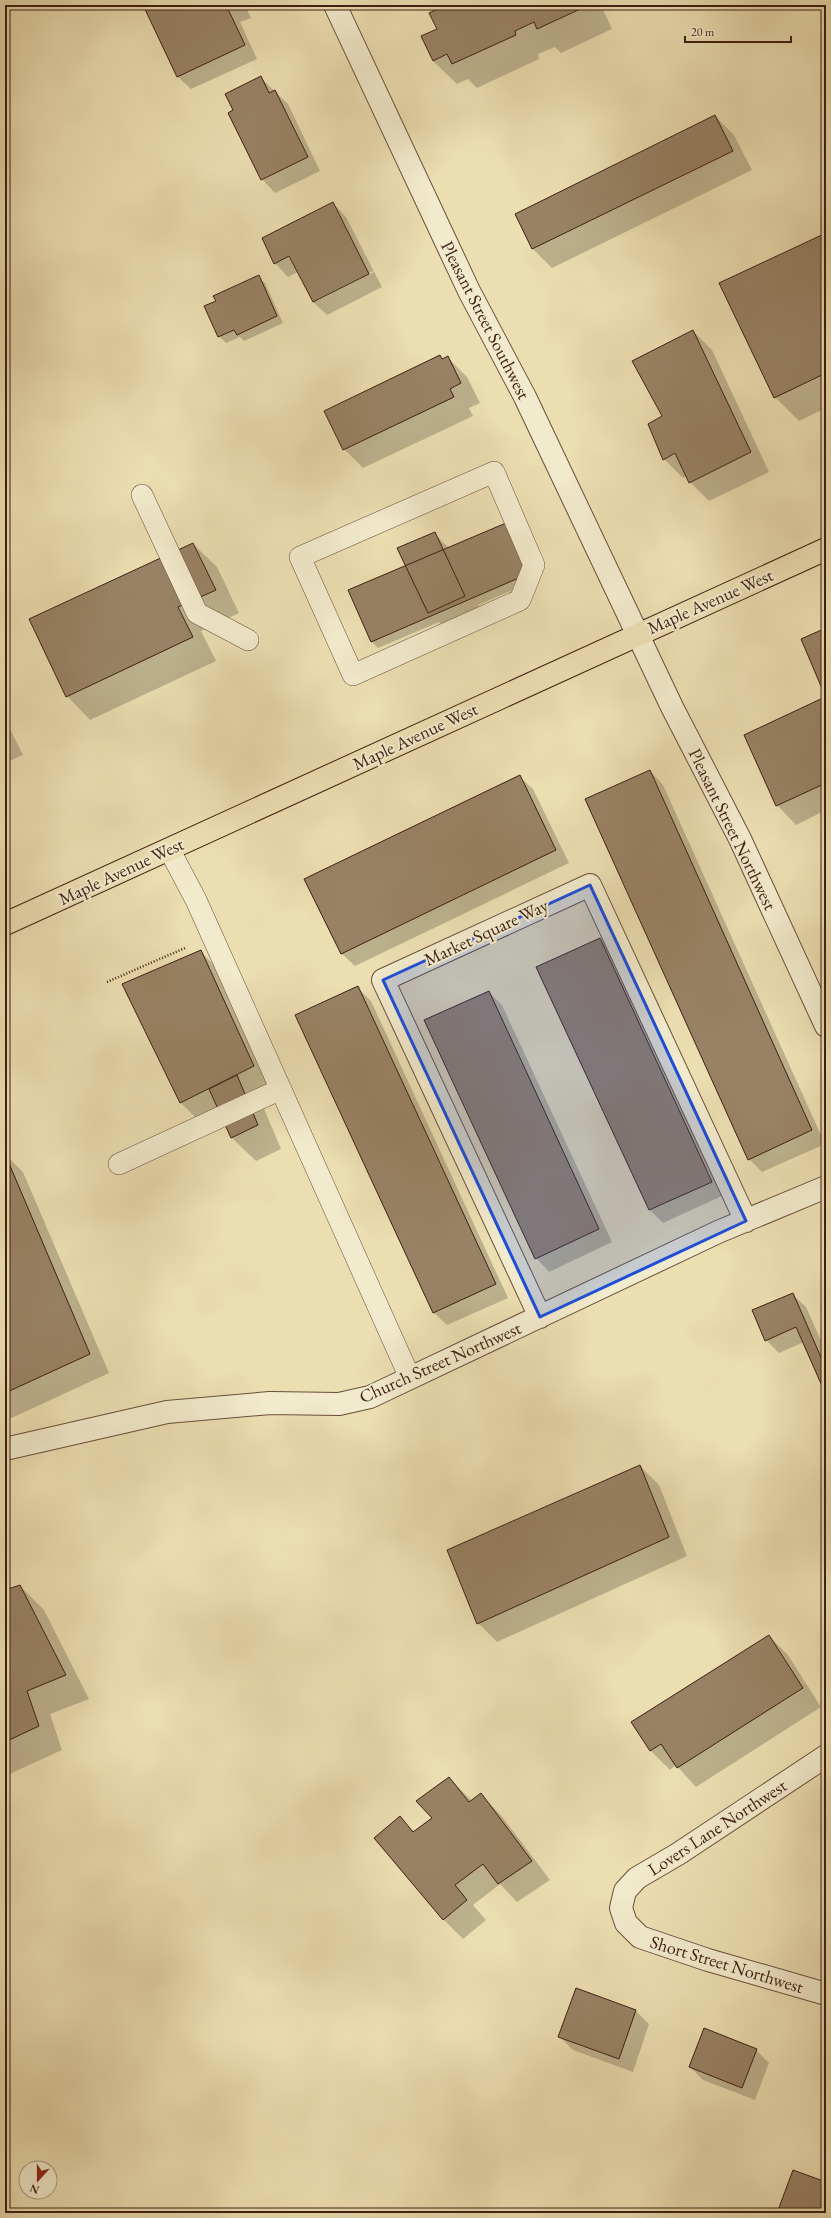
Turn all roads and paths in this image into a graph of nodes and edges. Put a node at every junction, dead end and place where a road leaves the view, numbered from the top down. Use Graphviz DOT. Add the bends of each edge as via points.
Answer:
graph roads {
  1 [pos="335,5"];
  2 [pos="142,495"];
  3 [pos="826,549"];
  4 [pos="520,600"];
  5 [pos="637,634"];
  6 [pos="248,640"];
  7 [pos="169,849"];
  8 [pos="5,924"];
  9 [pos="212,936"];
  10 [pos="107,982"];
  11 [pos="826,1026"];
  12 [pos="281,1089"];
  13 [pos="119,1164"];
  14 [pos="826,1187"];
  15 [pos="746,1221"];
  16 [pos="540,1317"];
  17 [pos="410,1378"];
  18 [pos="5,1449"];
  19 [pos="826,1756"];
  20 [pos="621,1908"];
  21 [pos="826,1994"];
  1 -- 5 [label="street, Pleasant Street Southwest" via="469,291 525,397"];
  2 -- 6 [label="lane" via="197,613"];
  3 -- 5 [label="main road, Maple Avenue West"];
  4 -- 4 [label="lane" via="534,565 494,472 300,557 352,675"];
  5 -- 7 [label="main road, Maple Avenue West"];
  5 -- 11 [label="street, Pleasant Street Northwest" via="740,839"];
  7 -- 8 [label="main road, Maple Avenue West"];
  7 -- 9 [label="lane"];
  9 -- 10 [label="path"];
  9 -- 12 [label="lane"];
  12 -- 13 [label="lane"];
  12 -- 17 [label="lane"];
  14 -- 15 [label="street, Church Street Northwest"];
  15 -- 16 [label="street, Church Street Northwest"];
  15 -- 16 [label="street, Market Square Way" via="590,885 382,980"];
  16 -- 17 [label="street, Church Street Northwest"];
  17 -- 18 [label="street, Church Street Northwest" via="370,1397 339,1404 270,1403 167,1412"];
  19 -- 20 [label="street, Lovers Lane Northwest" via="678,1854 637,1878 625,1891"];
  20 -- 21 [label="street, Short Street Northwest" via="626,1923 640,1937 708,1960"];
}
